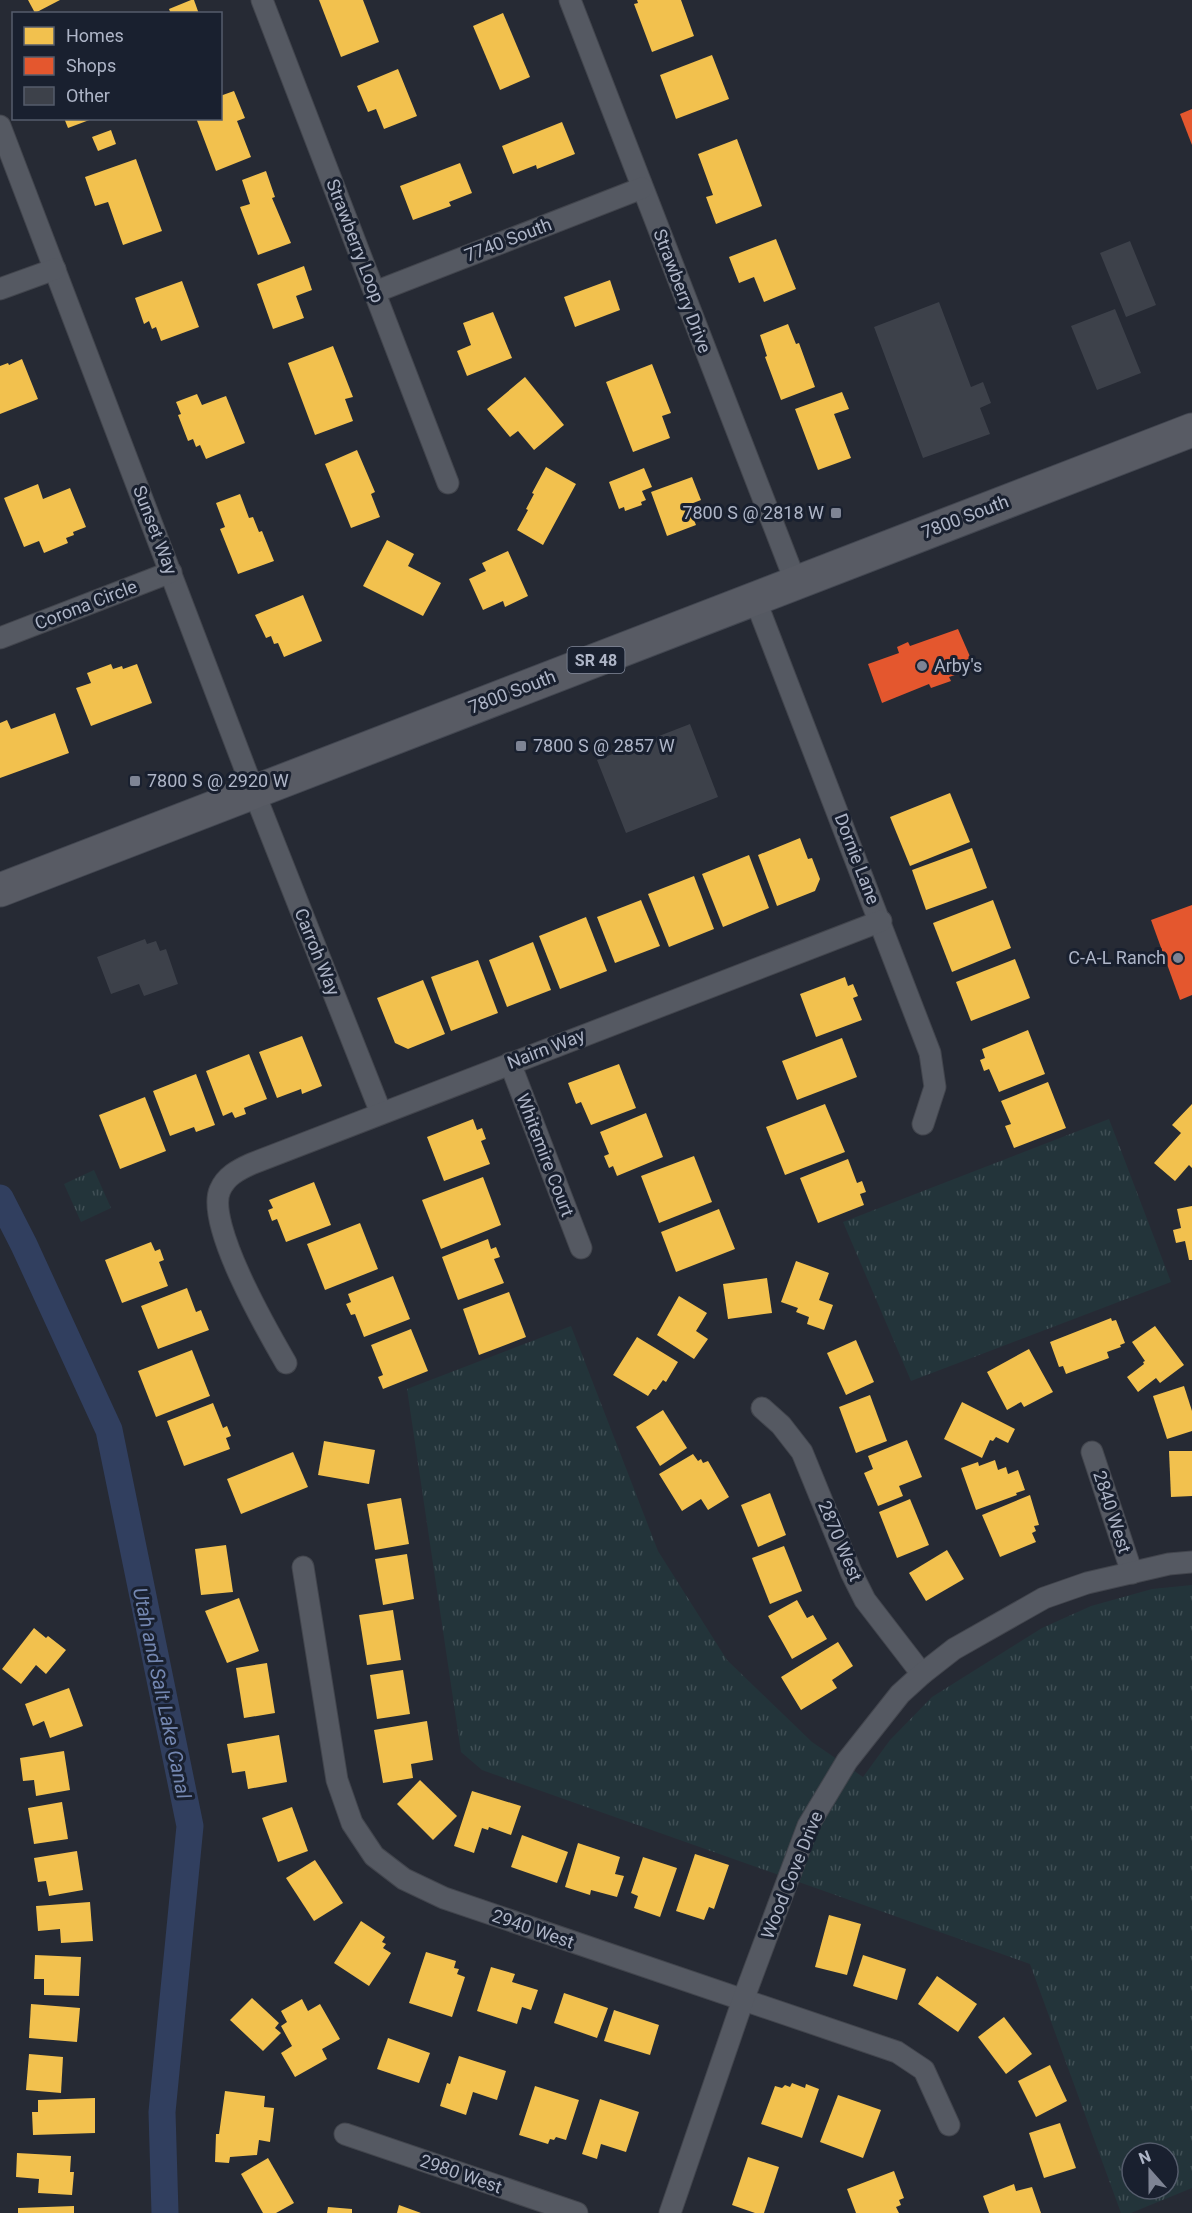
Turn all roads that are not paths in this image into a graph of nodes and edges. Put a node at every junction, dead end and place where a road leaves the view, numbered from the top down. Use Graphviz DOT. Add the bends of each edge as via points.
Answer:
graph roads {
  1 [pos="262,0"];
  2 [pos="570,0"];
  3 [pos="0,126"];
  4 [pos="642,188"];
  5 [pos="55,269"];
  6 [pos="0,289"];
  7 [pos="375,292"];
  8 [pos="1192,430"];
  9 [pos="448,483"];
  10 [pos="171,572"];
  11 [pos="796,583"];
  12 [pos="755,599"];
  13 [pos="0,638"];
  14 [pos="254,792"];
  15 [pos="0,890"];
  16 [pos="880,921"];
  17 [pos="510,1063"];
  18 [pos="381,1113"];
  19 [pos="923,1124"];
  20 [pos="581,1248"];
  21 [pos="286,1364"];
  22 [pos="762,1408"];
  23 [pos="1092,1452"];
  24 [pos="1192,1562"];
  25 [pos="303,1567"];
  26 [pos="1132,1573"];
  27 [pos="922,1674"];
  28 [pos="743,2000"];
  29 [pos="949,2125"];
  30 [pos="345,2134"];
  31 [pos="578,2213"];
  32 [pos="670,2213"];
  1 -- 7 [label="street, Strawberry Loop"];
  2 -- 4 [label="street, Strawberry Drive"];
  3 -- 5 [label="street, Sunset Way"];
  4 -- 7 [label="street, 7740 South"];
  4 -- 11 [label="street, Strawberry Drive"];
  5 -- 6 [label="street"];
  5 -- 10 [label="street, Sunset Way"];
  7 -- 9 [label="street, Strawberry Loop"];
  8 -- 11 [label="main road, 7800 South / SR 48"];
  10 -- 13 [label="street, Corona Circle"];
  10 -- 14 [label="street, Sunset Way"];
  11 -- 12 [label="main road, 7800 South / SR 48"];
  12 -- 14 [label="main road, 7800 South / SR 48"];
  12 -- 16 [label="street, Dornie Lane"];
  14 -- 15 [label="main road, 7800 South / SR 48"];
  14 -- 18 [label="street, Carroh Way"];
  16 -- 17 [label="street, Nairn Way"];
  16 -- 19 [label="street, Dornie Lane" via="930,1053 935,1087"];
  17 -- 18 [label="street, Nairn Way"];
  17 -- 20 [label="street, Whitemire Court"];
  18 -- 21 [label="street, Nairn Way" via="232,1173 219,1190 217,1208 223,1231 253,1305"];
  22 -- 27 [label="street, 2870 West" via="802,1452 866,1600"];
  23 -- 26 [label="street, 2840 West"];
  24 -- 26 [label="street, Wood Cove Drive"];
  25 -- 28 [label="street, 2940 West" via="337,1780 352,1822 374,1856 404,1879 444,1898"];
  26 -- 27 [label="street, Wood Cove Drive" via="1044,1598 954,1649"];
  27 -- 28 [label="street, Wood Cove Drive" via="900,1694 847,1761 808,1826"];
  28 -- 29 [label="street, 2940 West" via="897,2052 924,2070"];
  28 -- 32 [label="street, Wood Cove Drive"];
  30 -- 31 [label="street, 2980 West"];
}
